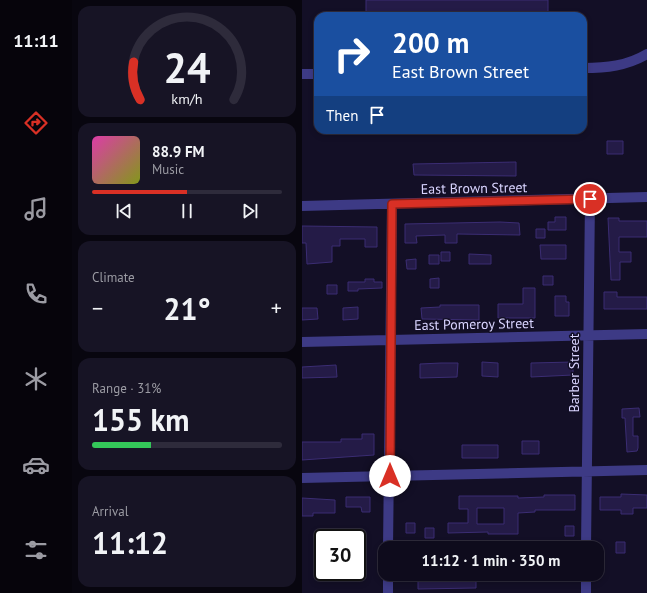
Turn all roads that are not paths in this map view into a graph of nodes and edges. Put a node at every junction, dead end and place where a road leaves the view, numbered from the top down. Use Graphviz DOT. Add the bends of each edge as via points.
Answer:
graph roads {
  1 [pos="647,54"];
  2 [pos="587,68"];
  3 [pos="302,74"];
  4 [pos="314,74"];
  5 [pos="647,198"];
  6 [pos="590,199"];
  7 [pos="392,204"];
  8 [pos="302,206"];
  9 [pos="647,334"];
  10 [pos="588,335"];
  11 [pos="390,340"];
  12 [pos="302,342"];
  13 [pos="647,470"];
  14 [pos="587,472"];
  15 [pos="390,476"];
  16 [pos="302,478"];
  17 [pos="388,541"];
  18 [pos="586,541"];
  19 [pos="388,581"];
  20 [pos="586,581"];
  21 [pos="388,593"];
  22 [pos="586,593"];
  1 -- 2 [label="street" via="637,60 615,66"];
  3 -- 4 [label="street"];
  5 -- 6 [label="street, East Brown Street"];
  6 -- 7 [label="street, East Brown Street"];
  6 -- 10 [label="street, Barber Street"];
  7 -- 8 [label="street, East Brown Street"];
  7 -- 11 [label="street"];
  9 -- 10 [label="street, East Pomeroy Street"];
  10 -- 11 [label="street, East Pomeroy Street"];
  10 -- 14 [label="street, Barber Street"];
  11 -- 12 [label="street, East Pomeroy Street"];
  11 -- 15 [label="street"];
  13 -- 14 [label="street"];
  14 -- 15 [label="street"];
  14 -- 18 [label="street, Barber Street"];
  15 -- 16 [label="street"];
  15 -- 17 [label="street"];
  19 -- 21 [label="street"];
  20 -- 22 [label="street"];
}
